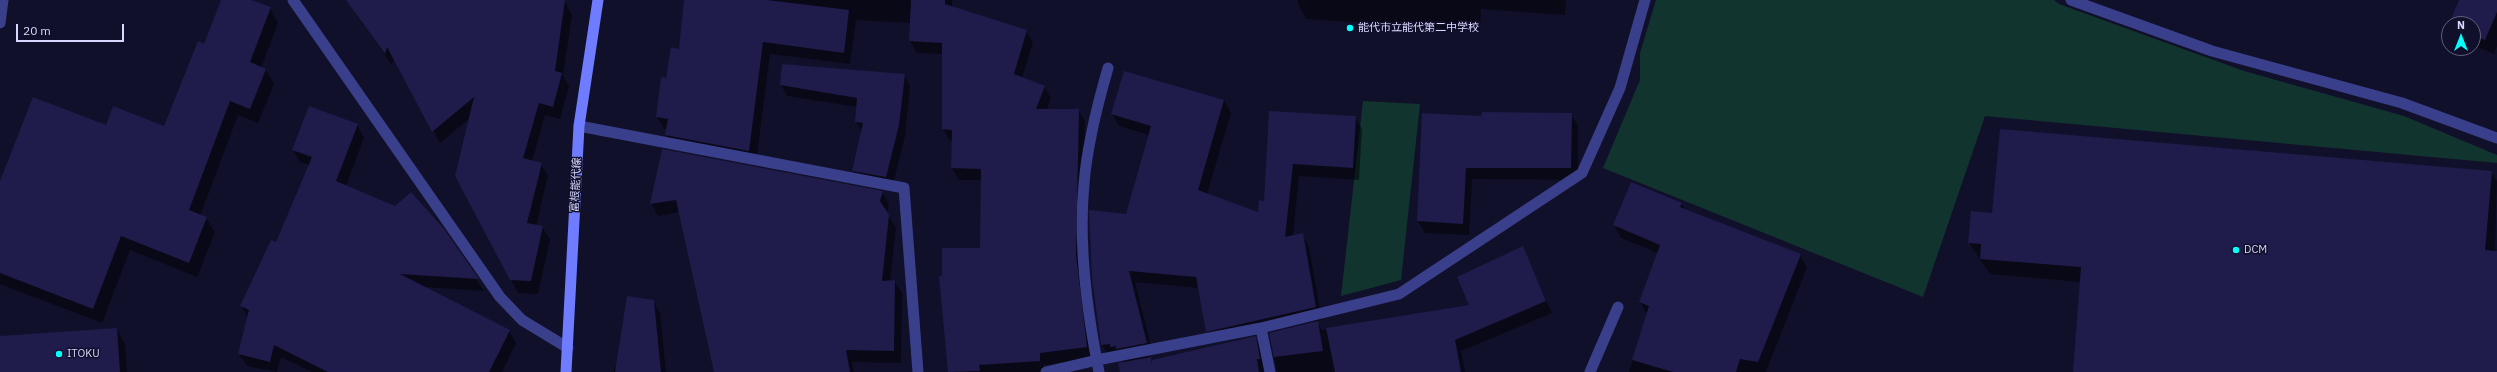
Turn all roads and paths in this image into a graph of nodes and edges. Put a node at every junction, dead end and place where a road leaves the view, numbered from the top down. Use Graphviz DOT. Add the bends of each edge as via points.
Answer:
graph roads {
  1 [pos="3,0"];
  2 [pos="293,0"];
  3 [pos="598,0"];
  4 [pos="1645,0"];
  5 [pos="2071,0"];
  6 [pos="0,24"];
  7 [pos="1108,68"];
  8 [pos="579,126"];
  9 [pos="2497,138"];
  10 [pos="1618,307"];
  11 [pos="1261,328"];
  12 [pos="568,348"];
  13 [pos="1097,360"];
  14 [pos="566,372"];
  15 [pos="918,372"];
  16 [pos="1046,372"];
  17 [pos="1099,372"];
  18 [pos="1270,372"];
  19 [pos="1590,372"];
  1 -- 6 [label="street"];
  2 -- 12 [label="street" via="500,297 522,320"];
  3 -- 8 [label="main road, 富根能代線"];
  4 -- 11 [label="street" via="1620,88 1582,173 1399,294"];
  5 -- 9 [label="street" via="2212,51 2402,103"];
  7 -- 13 [label="street" via="1094,120 1083,185 1083,278"];
  8 -- 12 [label="main road, 富根能代線"];
  8 -- 15 [label="street" via="904,188"];
  10 -- 19 [label="street"];
  11 -- 13 [label="street"];
  11 -- 18 [label="street"];
  12 -- 14 [label="main road, 富根能代線"];
  13 -- 16 [label="street"];
  13 -- 17 [label="street"];
}
